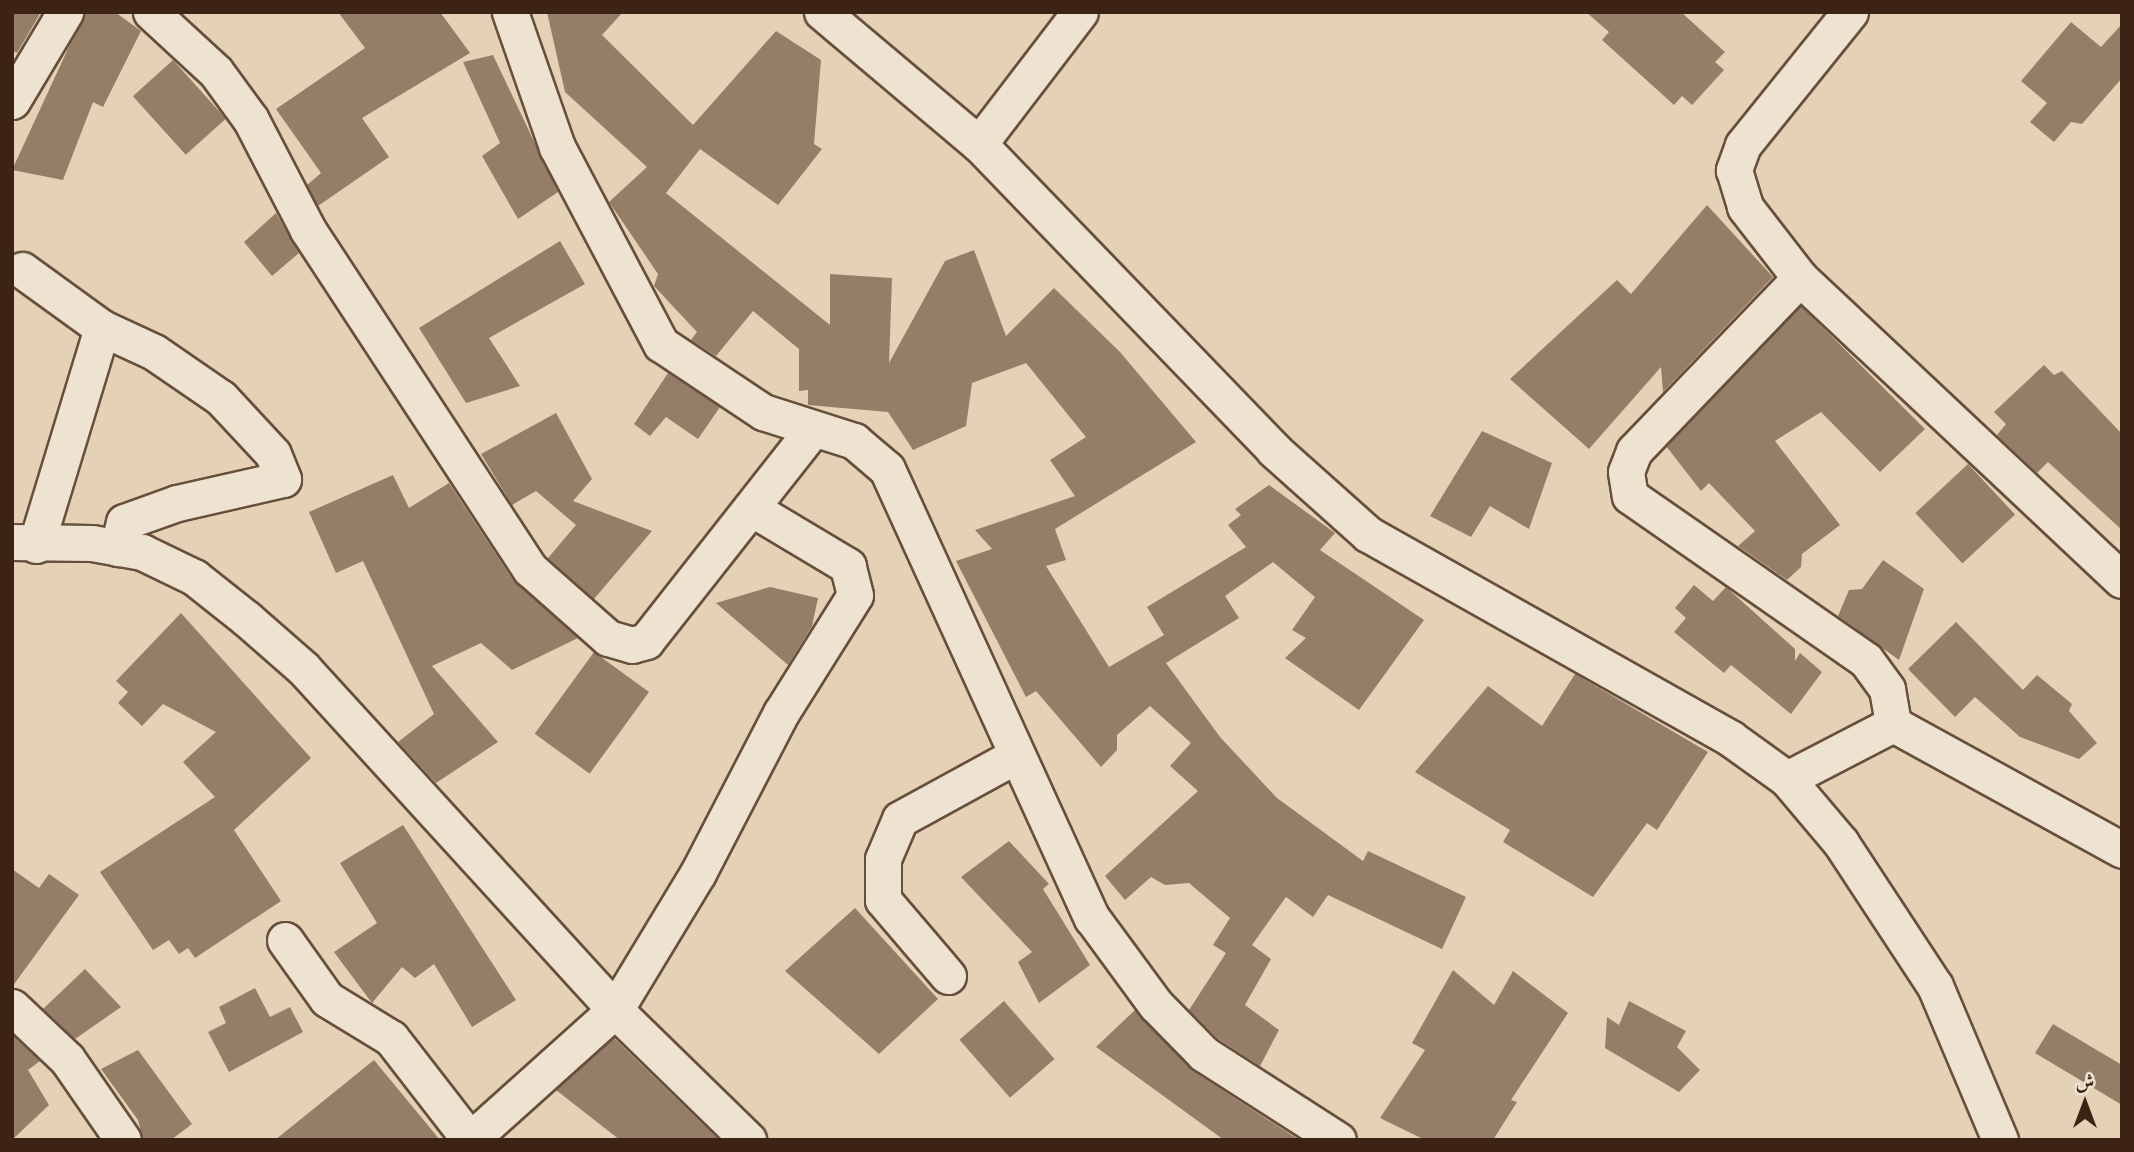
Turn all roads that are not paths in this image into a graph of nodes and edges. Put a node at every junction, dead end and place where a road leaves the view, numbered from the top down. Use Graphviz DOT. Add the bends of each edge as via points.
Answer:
graph roads {
  1 [pos="65,12"];
  2 [pos="150,12"];
  3 [pos="510,12"];
  4 [pos="1080,12"];
  5 [pos="1850,12"];
  6 [pos="820,15"];
  7 [pos="12,101"];
  8 [pos="979,144"];
  9 [pos="22,270"];
  10 [pos="1800,278"];
  11 [pos="102,328"];
  12 [pos="813,429"];
  13 [pos="751,508"];
  14 [pos="24,543"];
  15 [pos="118,548"];
  16 [pos="2122,580"];
  17 [pos="1893,724"];
  18 [pos="1017,755"];
  19 [pos="1787,779"];
  20 [pos="2121,849"];
  21 [pos="285,940"];
  22 [pos="948,976"];
  23 [pos="12,1007"];
  24 [pos="615,1010"];
  25 [pos="123,1140"];
  26 [pos="748,1140"];
  27 [pos="1338,1140"];
  28 [pos="2000,1140"];
  1 -- 7 [label="street"];
  2 -- 13 [label="street" via="216,72 251,120 308,230 437,434 530,569 584,620 608,638 640,644"];
  3 -- 12 [label="street" via="557,147 662,344 763,412"];
  4 -- 8 [label="street"];
  5 -- 10 [label="street" via="1743,145 1734,170 1745,207"];
  6 -- 8 [label="street"];
  8 -- 19 [label="street" via="1274,450 1368,534 1730,738"];
  9 -- 11 [label="street"];
  10 -- 16 [label="street"];
  10 -- 17 [label="street" via="1634,451 1626,472 1630,496 1866,660 1887,689"];
  11 -- 14 [label="street"];
  11 -- 15 [label="street" via="154,352 221,398 273,454 283,480 177,503 124,522"];
  12 -- 13 [label="street"];
  12 -- 18 [label="street" via="854,441 887,469"];
  13 -- 24 [label="street" via="848,566 855,595 781,713 698,873"];
  14 -- 15 [label="street"];
  15 -- 24 [label="street" via="194,577 303,668"];
  17 -- 19 [label="street"];
  17 -- 20 [label="street"];
  18 -- 22 [label="street" via="901,819 883,859 883,900"];
  18 -- 27 [label="street" via="1092,918 1156,1005 1204,1054"];
  19 -- 28 [label="street" via="1841,843 1935,986"];
  21 -- 24 [label="street" via="327,999 391,1038 470,1140"];
  23 -- 25 [label="street" via="67,1059"];
  24 -- 26 [label="street"];
}
